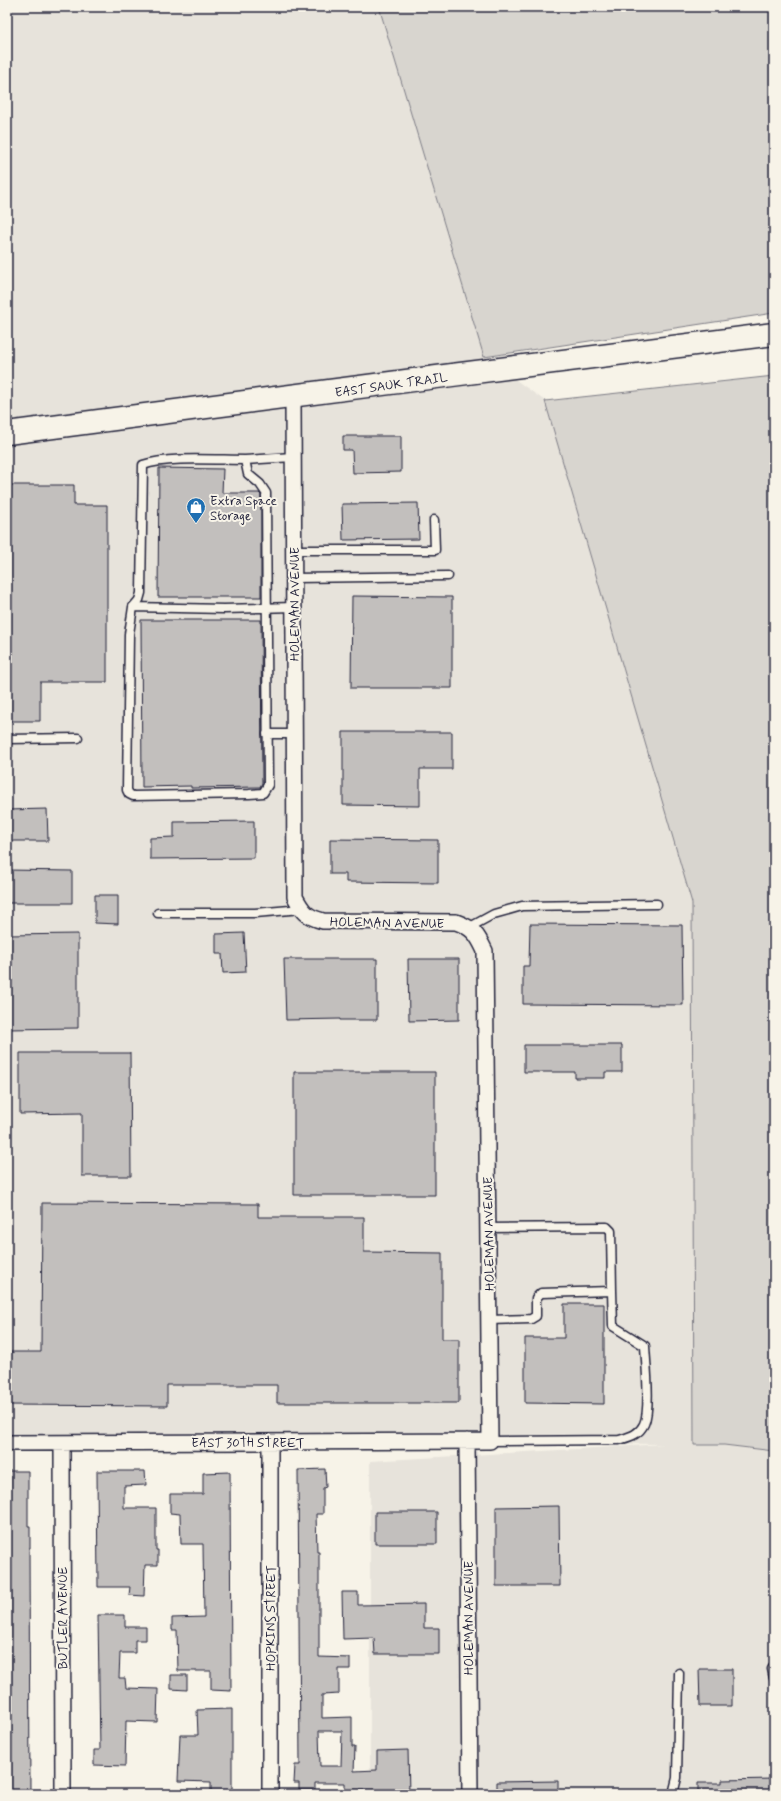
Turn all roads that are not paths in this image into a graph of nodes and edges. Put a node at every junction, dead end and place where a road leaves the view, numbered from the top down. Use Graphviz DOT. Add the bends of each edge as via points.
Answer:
graph roads {
  1 [pos="774,334"];
  2 [pos="293,397"];
  3 [pos="7,432"];
  4 [pos="293,457"];
  5 [pos="245,460"];
  6 [pos="434,520"];
  7 [pos="293,550"];
  8 [pos="448,576"];
  9 [pos="294,578"];
  10 [pos="133,606"];
  11 [pos="294,606"];
  12 [pos="266,608"];
  13 [pos="267,734"];
  14 [pos="294,734"];
  15 [pos="78,738"];
  16 [pos="7,739"];
  17 [pos="657,904"];
  18 [pos="302,909"];
  19 [pos="158,913"];
  20 [pos="470,927"];
  21 [pos="488,1228"];
  22 [pos="612,1291"];
  23 [pos="488,1320"];
  24 [pos="467,1441"];
  25 [pos="490,1441"];
  26 [pos="270,1442"];
  27 [pos="7,1443"];
  28 [pos="62,1443"];
  29 [pos="774,1666"];
  30 [pos="679,1674"];
  31 [pos="774,1678"];
  32 [pos="63,1794"];
  33 [pos="270,1794"];
  34 [pos="470,1794"];
  35 [pos="673,1794"];
  1 -- 2 [label="main road, EAST SAUK TRAIL"];
  2 -- 3 [label="main road, EAST SAUK TRAIL"];
  2 -- 4 [label="street, HOLEMAN AVENUE"];
  4 -- 5 [label="lane"];
  4 -- 7 [label="street, HOLEMAN AVENUE"];
  5 -- 10 [label="lane" via="152,461 142,465 141,593"];
  5 -- 12 [label="lane" via="248,474 266,493"];
  6 -- 7 [label="lane" via="435,550"];
  7 -- 9 [label="street, HOLEMAN AVENUE"];
  8 -- 9 [label="lane"];
  9 -- 11 [label="street, HOLEMAN AVENUE"];
  10 -- 12 [label="lane"];
  10 -- 13 [label="lane" via="129,634 129,794 134,796 263,793 268,785"];
  11 -- 12 [label="lane"];
  11 -- 14 [label="street, HOLEMAN AVENUE"];
  12 -- 13 [label="lane"];
  13 -- 14 [label="lane"];
  14 -- 18 [label="street, HOLEMAN AVENUE" via="295,898"];
  15 -- 16 [label="lane"];
  17 -- 20 [label="lane" via="522,906 494,914"];
  18 -- 19 [label="lane" via="255,913"];
  18 -- 20 [label="street, HOLEMAN AVENUE" via="311,918 323,921 456,922"];
  20 -- 21 [label="street, HOLEMAN AVENUE" via="480,939 485,951"];
  21 -- 22 [label="lane" via="607,1226 611,1231"];
  21 -- 23 [label="street, HOLEMAN AVENUE"];
  22 -- 23 [label="lane" via="541,1293 536,1298 536,1316 531,1319"];
  22 -- 25 [label="lane" via="613,1326 645,1346 647,1410 644,1424 635,1435 619,1440"];
  23 -- 25 [label="street, HOLEMAN AVENUE"];
  24 -- 25 [label="street, EAST 30TH STREET"];
  24 -- 26 [label="street, EAST 30TH STREET"];
  24 -- 34 [label="street, HOLEMAN AVENUE"];
  26 -- 28 [label="street, EAST 30TH STREET"];
  26 -- 33 [label="street, HOPKINS STREET"];
  27 -- 28 [label="street, EAST 30TH STREET"];
  28 -- 32 [label="street, BUTLER AVENUE"];
  29 -- 31 [label="lane"];
  30 -- 35 [label="lane" via="677,1778"];
}
